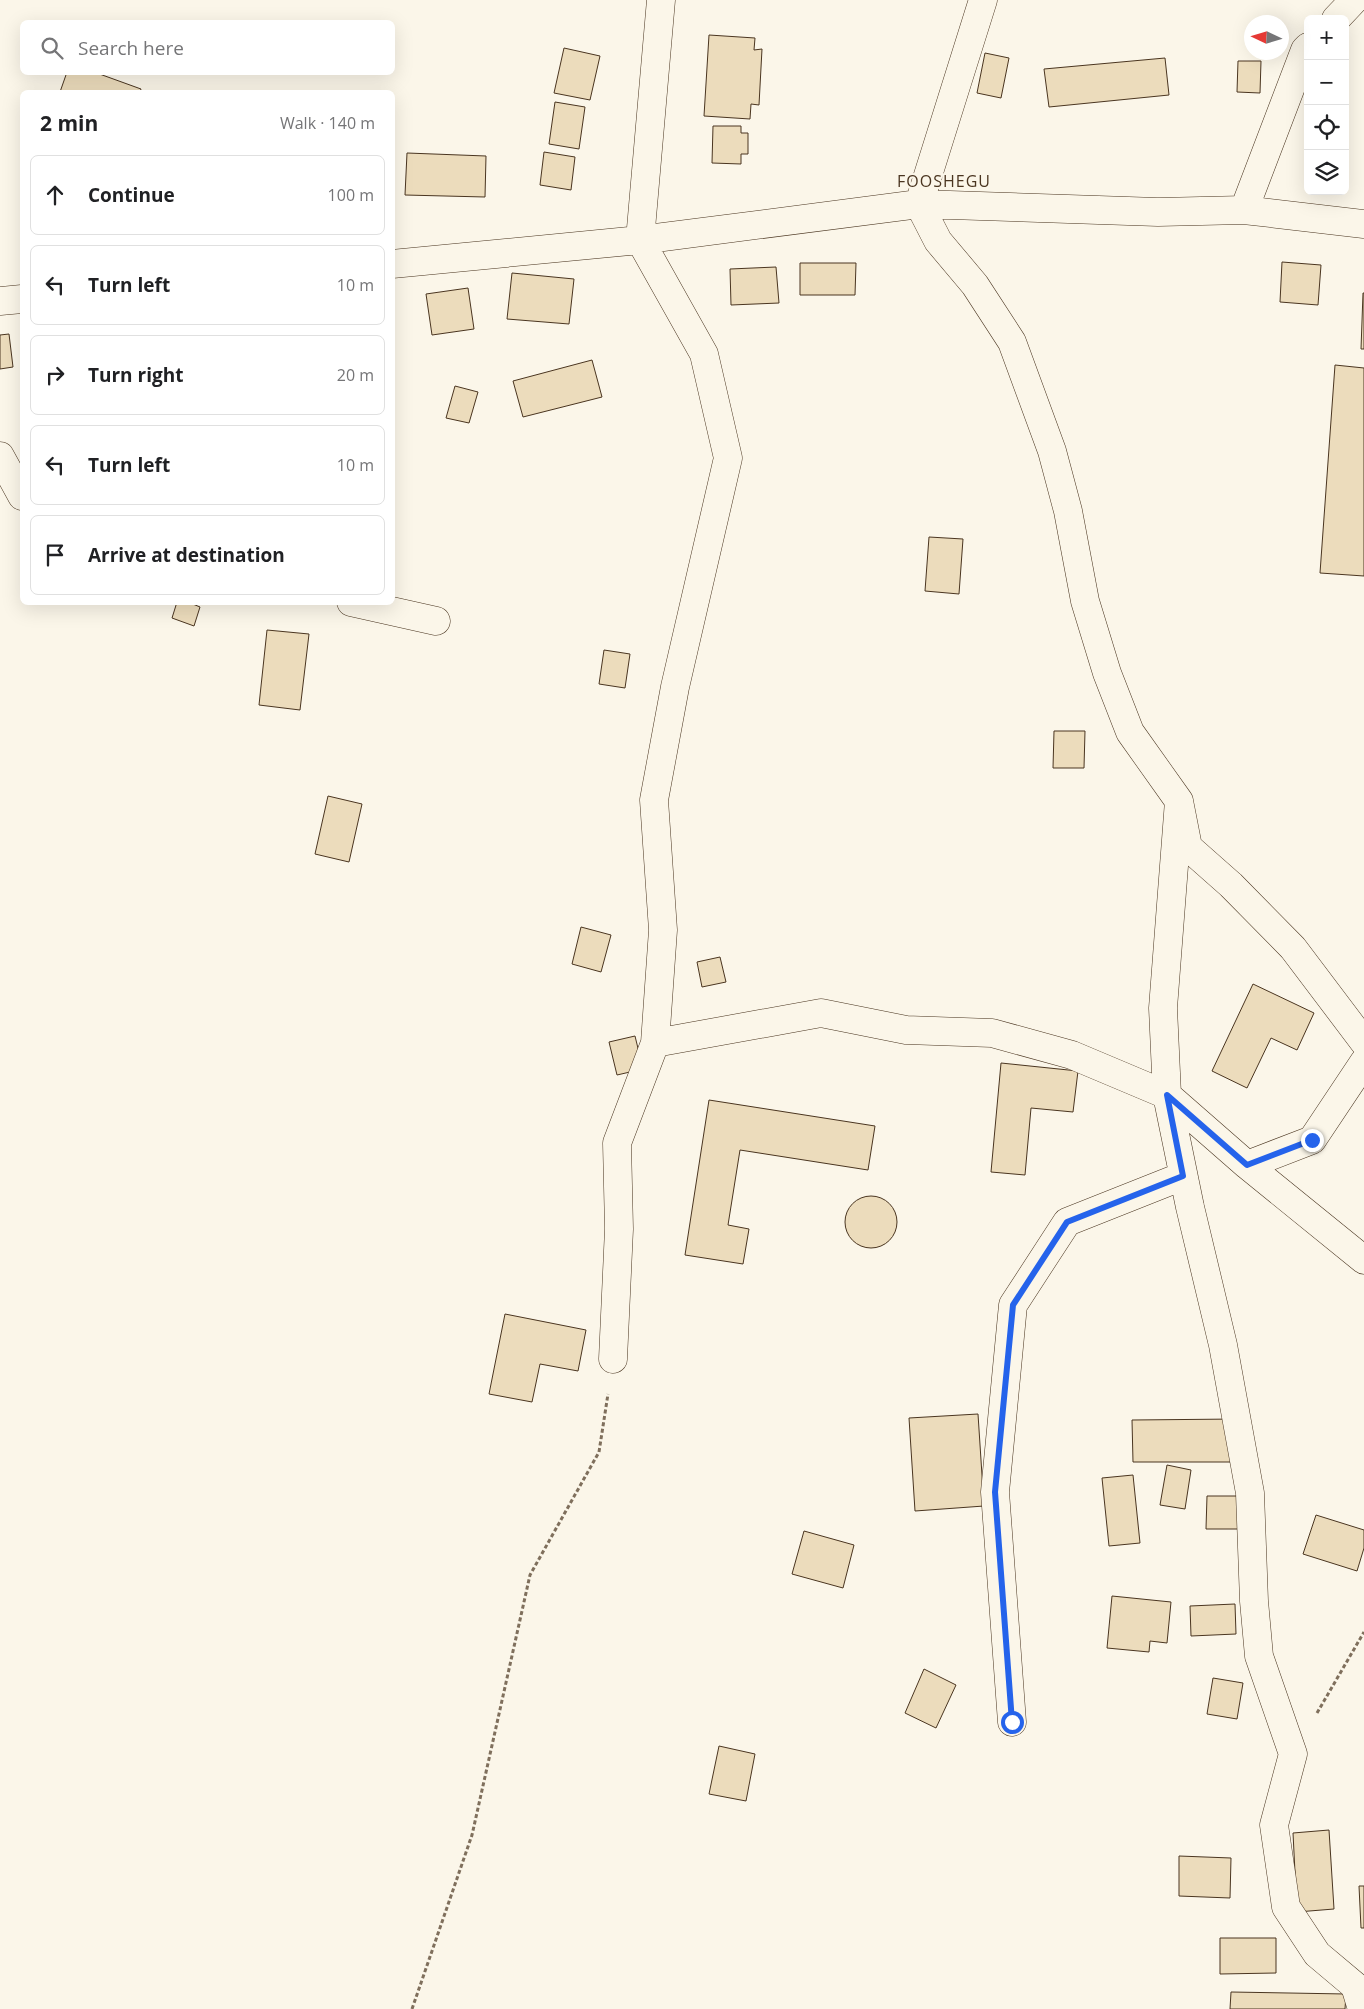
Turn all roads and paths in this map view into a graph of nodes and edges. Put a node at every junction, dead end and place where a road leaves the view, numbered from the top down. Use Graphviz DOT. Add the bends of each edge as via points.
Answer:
graph roads {
  1 [pos="661,0"];
  2 [pos="983,0"];
  3 [pos="1354,0"];
  4 [pos="1340,15"];
  5 [pos="1304,53"];
  6 [pos="919,204"];
  7 [pos="1244,210"];
  8 [pos="1364,224"];
  9 [pos="640,240"];
  10 [pos="395,264"];
  11 [pos="20,299"];
  12 [pos="0,301"];
  13 [pos="0,456"];
  14 [pos="20,492"];
  15 [pos="364,605"];
  16 [pos="436,621"];
  17 [pos="1179,801"];
  18 [pos="1364,1042"];
  19 [pos="656,1043"];
  20 [pos="1364,1062"];
  21 [pos="1167,1095"];
  22 [pos="1247,1165"];
  23 [pos="1183,1176"];
  24 [pos="1364,1260"];
  25 [pos="613,1359"];
  26 [pos="1364,1632"];
  27 [pos="1012,1722"];
  28 [pos="1293,1754"];
  29 [pos="412,2009"];
  30 [pos="1362,2009"];
  1 -- 9 [label="street"];
  2 -- 6 [label="street"];
  3 -- 4 [label="street"];
  5 -- 7 [label="street"];
  6 -- 7 [label="street" via="1158,212"];
  6 -- 9 [label="street"];
  6 -- 17 [label="street" via="938,241 975,285 1012,342 1052,451 1068,511 1085,601 1107,673 1130,732"];
  7 -- 8 [label="street"];
  9 -- 10 [label="street"];
  9 -- 19 [label="street" via="704,354 728,458 675,687 654,800 663,930"];
  11 -- 12 [label="street"];
  13 -- 14 [label="street"];
  15 -- 16 [label="street"];
  17 -- 18 [label="street" via="1188,847 1294,948"];
  17 -- 21 [label="street" via="1163,1008"];
  19 -- 21 [label="street" via="821,1013 906,1030 992,1033 1072,1055"];
  19 -- 25 [label="street" via="617,1143 619,1230"];
  20 -- 22 [label="street" via="1312,1140"];
  21 -- 22 [label="street"];
  21 -- 23 [label="street"];
  22 -- 24 [label="street"];
  23 -- 27 [label="street" via="1067,1222 1013,1305 995,1492"];
  23 -- 28 [label="street" via="1223,1345 1250,1492 1259,1656"];
  25 -- 29 [label="path" via="598,1452 530,1575 472,1834"];
  26 -- 28 [label="path"];
  28 -- 30 [label="street" via="1274,1824 1286,1907 1317,1954 1354,1986"];
}
